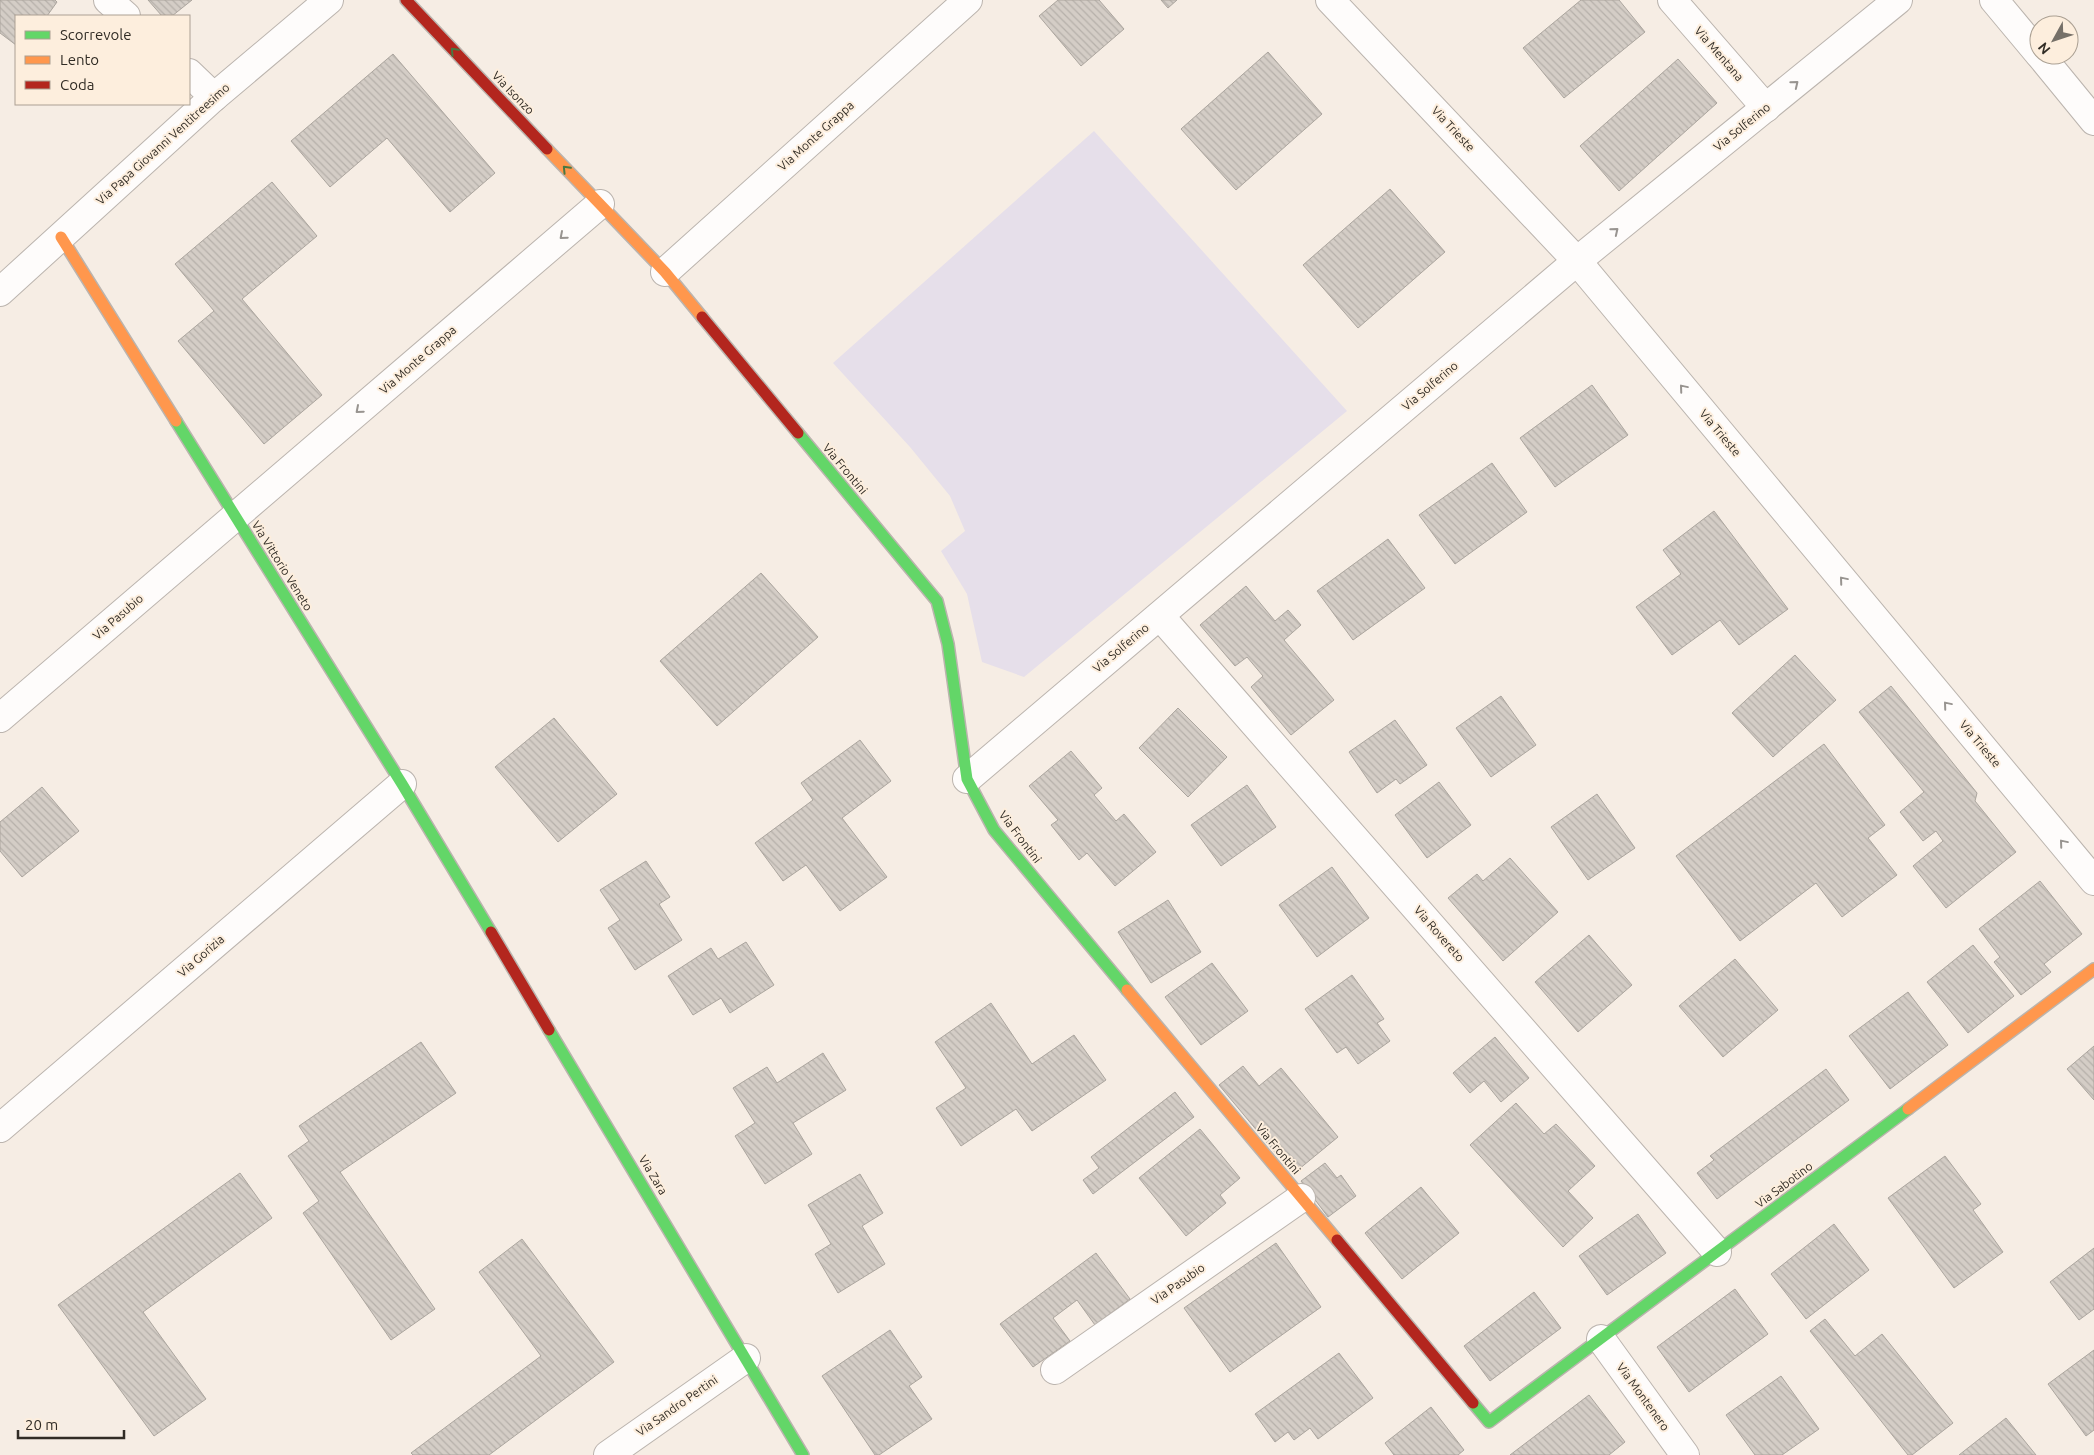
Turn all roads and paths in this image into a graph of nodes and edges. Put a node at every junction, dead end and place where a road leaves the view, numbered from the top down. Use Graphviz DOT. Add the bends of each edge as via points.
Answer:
graph roads {
  1 [pos="108,0"];
  2 [pos="329,0"];
  3 [pos="406,0"];
  4 [pos="968,0"];
  5 [pos="1330,0"];
  6 [pos="1672,0"];
  7 [pos="1898,0"];
  8 [pos="1994,0"];
  9 [pos="125,15"];
  10 [pos="2029,43"];
  11 [pos="2047,65"];
  12 [pos="190,74"];
  13 [pos="214,97"];
  14 [pos="1766,108"];
  15 [pos="2094,121"];
  16 [pos="600,204"];
  17 [pos="61,237"];
  18 [pos="1577,261"];
  19 [pos="665,272"];
  20 [pos="0,292"];
  21 [pos="235,516"];
  22 [pos="1160,616"];
  23 [pos="0,718"];
  24 [pos="967,779"];
  25 [pos="402,784"];
  26 [pos="2094,881"];
  27 [pos="478,910"];
  28 [pos="2094,969"];
  29 [pos="0,1128"];
  30 [pos="1301,1198"];
  31 [pos="1717,1252"];
  32 [pos="1601,1339"];
  33 [pos="746,1358"];
  34 [pos="1054,1370"];
  35 [pos="1489,1422"];
  36 [pos="608,1455"];
  37 [pos="803,1455"];
  38 [pos="1685,1455"];
  1 -- 9 [label="street"];
  2 -- 13 [label="street, Via Papa Giovanni Ventitreesimo"];
  16 -- 3 [label="street, Via Isonzo, one-way"];
  4 -- 19 [label="street, Via Monte Grappa"];
  5 -- 18 [label="street, Via Trieste"];
  6 -- 14 [label="street, Via Mentana"];
  14 -- 7 [label="street, Via Solferino, one-way"];
  8 -- 10 [label="street"];
  11 -- 15 [label="street"];
  12 -- 13 [label="street"];
  13 -- 17 [label="street, Via Papa Giovanni Ventitreesimo"];
  18 -- 14 [label="street, Via Solferino, one-way"];
  16 -- 19 [label="street, Via Frontini"];
  16 -- 21 [label="street, Via Monte Grappa, one-way"];
  17 -- 20 [label="street, Via Papa Giovanni Ventitreesimo"];
  17 -- 21 [label="street, Via Vittorio Veneto"];
  18 -- 22 [label="street, Via Solferino"];
  26 -- 18 [label="street, Via Trieste, one-way"];
  19 -- 24 [label="street, Via Frontini" via="936,601 948,644"];
  21 -- 23 [label="street, Via Pasubio"];
  21 -- 25 [label="street, Via Vittorio Veneto"];
  22 -- 24 [label="street, Via Solferino"];
  22 -- 31 [label="street, Via Rovereto"];
  24 -- 30 [label="street, Via Frontini" via="994,830"];
  25 -- 27 [label="street, Via Vittorio Veneto"];
  25 -- 29 [label="street, Via Gorizia"];
  27 -- 33 [label="street, Via Zara"];
  28 -- 31 [label="street, Via Sabotino"];
  30 -- 34 [label="street, Via Pasubio"];
  30 -- 35 [label="street, Via Frontini"];
  31 -- 32 [label="street, Via Sabotino"];
  32 -- 35 [label="street, Via Sabotino"];
  32 -- 38 [label="street, Via Montenero"];
  33 -- 36 [label="street, Via Sandro Pertini"];
  33 -- 37 [label="street, Via Zara"];
}
